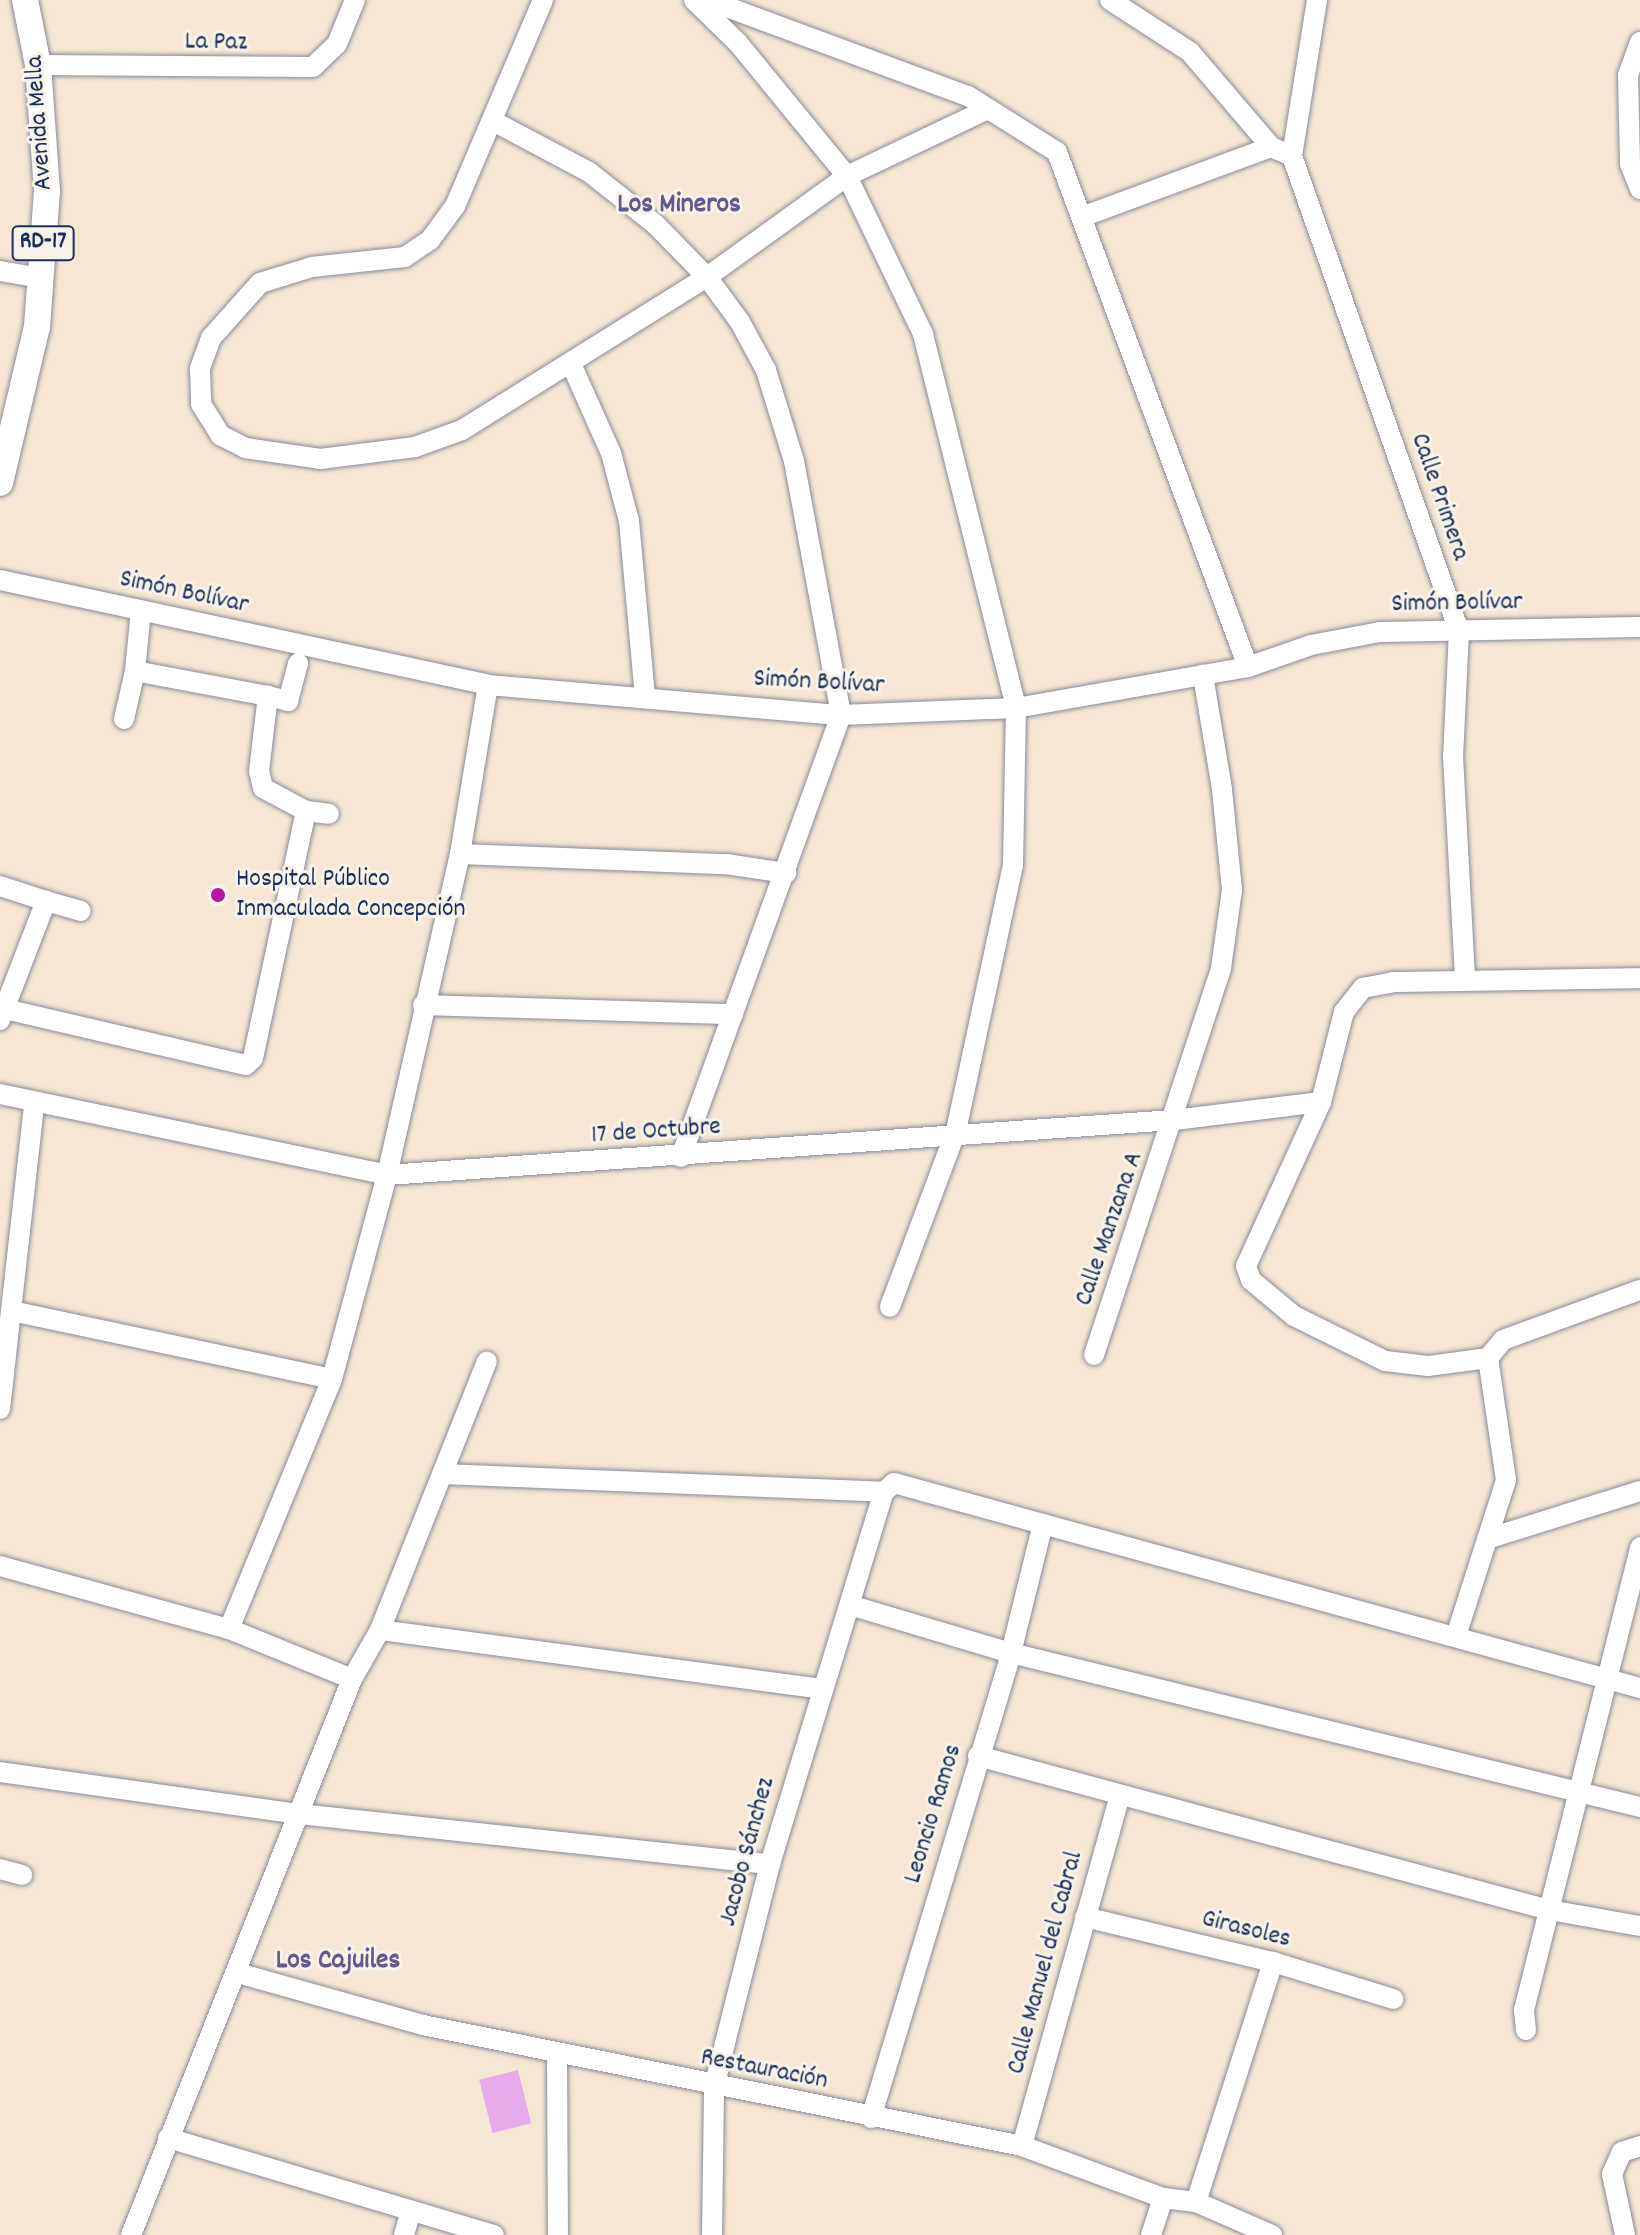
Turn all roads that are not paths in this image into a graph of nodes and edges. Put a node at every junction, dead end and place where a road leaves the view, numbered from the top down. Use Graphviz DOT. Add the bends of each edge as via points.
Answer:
graph roads {
  1 [pos="25,0"];
  2 [pos="355,0"];
  3 [pos="543,0"];
  4 [pos="694,0"];
  5 [pos="708,0"];
  6 [pos="1110,0"];
  7 [pos="1318,0"];
  8 [pos="1640,42"];
  9 [pos="38,65"];
  10 [pos="988,109"];
  11 [pos="493,121"];
  12 [pos="1271,147"];
  13 [pos="1292,156"];
  14 [pos="847,176"];
  15 [pos="1640,189"];
  16 [pos="1082,217"];
  17 [pos="0,271"];
  18 [pos="707,277"];
  19 [pos="41,278"];
  20 [pos="572,366"];
  21 [pos="0,483"];
  22 [pos="0,580"];
  23 [pos="141,610"];
  24 [pos="1640,627"];
  25 [pos="1459,631"];
  26 [pos="298,663"];
  27 [pos="1248,667"];
  28 [pos="135,671"];
  29 [pos="1203,675"];
  30 [pos="488,685"];
  31 [pos="268,696"];
  32 [pos="645,697"];
  33 [pos="1016,708"];
  34 [pos="841,715"];
  35 [pos="124,719"];
  36 [pos="306,811"];
  37 [pos="329,814"];
  38 [pos="460,854"];
  39 [pos="786,873"];
  40 [pos="0,886"];
  41 [pos="46,901"];
  42 [pos="81,911"];
  43 [pos="1640,967"];
  44 [pos="1640,978"];
  45 [pos="1465,980"];
  46 [pos="423,1005"];
  47 [pos="2,1014"];
  48 [pos="733,1014"];
  49 [pos="0,1094"];
  50 [pos="1321,1102"];
  51 [pos="34,1104"];
  52 [pos="1174,1120"];
  53 [pos="956,1131"];
  54 [pos="681,1157"];
  55 [pos="387,1175"];
  56 [pos="1640,1290"];
  57 [pos="890,1307"];
  58 [pos="12,1311"];
  59 [pos="1094,1355"];
  60 [pos="1488,1358"];
  61 [pos="487,1361"];
  62 [pos="332,1379"];
  63 [pos="0,1409"];
  64 [pos="442,1474"];
  65 [pos="1640,1491"];
  66 [pos="884,1492"];
  67 [pos="1043,1524"];
  68 [pos="1487,1539"];
  69 [pos="1640,1547"];
  70 [pos="0,1566"];
  71 [pos="853,1606"];
  72 [pos="229,1629"];
  73 [pos="380,1630"];
  74 [pos="1456,1636"];
  75 [pos="1011,1653"];
  76 [pos="352,1679"];
  77 [pos="1607,1680"];
  78 [pos="1640,1688"];
  79 [pos="821,1689"];
  80 [pos="978,1756"];
  81 [pos="0,1772"];
  82 [pos="1578,1794"];
  83 [pos="1120,1795"];
  84 [pos="1640,1807"];
  85 [pos="300,1814"];
  86 [pos="770,1864"];
  87 [pos="0,1869"];
  88 [pos="22,1875"];
  89 [pos="1549,1910"];
  90 [pos="1085,1917"];
  91 [pos="1640,1926"];
  92 [pos="1273,1962"];
  93 [pos="238,1973"];
  94 [pos="1393,1999"];
  95 [pos="1526,2030"];
  96 [pos="557,2053"];
  97 [pos="714,2087"];
  98 [pos="871,2118"];
  99 [pos="168,2138"];
  100 [pos="1022,2146"];
  101 [pos="1640,2146"];
  102 [pos="1163,2198"];
  103 [pos="1196,2202"];
  104 [pos="411,2211"];
  105 [pos="131,2235"];
  106 [pos="404,2235"];
  107 [pos="494,2235"];
  108 [pos="558,2235"];
  109 [pos="712,2235"];
  110 [pos="1151,2235"];
  111 [pos="1272,2235"];
  112 [pos="1625,2235"];
  1 -- 9 [label="main road, Avenida Mella / RD-17"];
  2 -- 9 [label="street, La Paz" via="337,44 313,67"];
  3 -- 11 [label="street"];
  4 -- 14 [label="street" via="738,43"];
  5 -- 10 [label="street" via="968,96"];
  6 -- 12 [label="street" via="1190,52"];
  7 -- 13 [label="street"];
  8 -- 15 [label="street" via="1628,75 1630,164"];
  9 -- 19 [label="main road, Avenida Mella / RD-17" via="47,191"];
  10 -- 14 [label="street"];
  10 -- 16 [label="street" via="1057,152"];
  11 -- 18 [label="street" via="589,172 656,225"];
  11 -- 20 [label="street" via="455,206 430,240 405,257 312,267 260,283 211,338 200,369 201,404 220,435 245,448 320,459 415,447 462,430"];
  12 -- 13 [label="street"];
  12 -- 16 [label="street"];
  13 -- 25 [label="street, Calle Primera"];
  14 -- 18 [label="street"];
  14 -- 33 [label="street" via="923,334"];
  16 -- 27 [label="street"];
  17 -- 19 [label="street"];
  18 -- 20 [label="street"];
  18 -- 34 [label="street" via="766,370 794,461"];
  19 -- 21 [label="main road, Avenida Mella / RD-17" via="37,327"];
  20 -- 32 [label="street" via="611,453 629,521"];
  22 -- 23 [label="street, Simón Bolívar"];
  23 -- 28 [label="street"];
  23 -- 30 [label="street, Simón Bolívar"];
  24 -- 25 [label="street, Simón Bolívar"];
  25 -- 27 [label="street, Simón Bolívar" via="1380,632 1311,645"];
  25 -- 45 [label="street, Calle Primera" via="1453,756"];
  26 -- 31 [label="street" via="288,701"];
  27 -- 29 [label="street, Simón Bolívar"];
  28 -- 31 [label="street"];
  28 -- 35 [label="street"];
  29 -- 33 [label="street, Simón Bolívar"];
  29 -- 52 [label="street, Calle Manzana A" via="1232,890 1221,968"];
  30 -- 32 [label="street, Simón Bolívar"];
  30 -- 38 [label="street"];
  31 -- 36 [label="street" via="259,771 263,788"];
  32 -- 34 [label="street, Simón Bolívar"];
  33 -- 34 [label="street, Simón Bolívar"];
  33 -- 53 [label="street" via="1013,865"];
  34 -- 39 [label="street"];
  36 -- 37 [label="street"];
  36 -- 47 [label="street" via="253,1058 246,1065"];
  38 -- 39 [label="street" via="726,864"];
  38 -- 46 [label="street"];
  39 -- 48 [label="street"];
  40 -- 41 [label="street"];
  41 -- 42 [label="street"];
  41 -- 47 [label="street"];
  43 -- 44 [label="street"];
  44 -- 45 [label="street"];
  45 -- 50 [label="street" via="1393,982 1363,988 1349,999"];
  46 -- 48 [label="street"];
  46 -- 55 [label="street"];
  48 -- 54 [label="street"];
  49 -- 51 [label="street, 17 de Octubre"];
  50 -- 52 [label="street, 17 de Octubre"];
  50 -- 60 [label="street" via="1253,1246 1246,1266 1251,1280 1294,1316 1385,1361 1428,1366"];
  51 -- 55 [label="street, 17 de Octubre"];
  51 -- 58 [label="street"];
  52 -- 53 [label="street, 17 de Octubre"];
  52 -- 59 [label="street, Calle Manzana A"];
  53 -- 54 [label="street, 17 de Octubre"];
  53 -- 57 [label="street"];
  54 -- 55 [label="street, 17 de Octubre"];
  55 -- 62 [label="street"];
  56 -- 60 [label="street" via="1503,1340"];
  58 -- 62 [label="street"];
  58 -- 63 [label="street"];
  60 -- 68 [label="street" via="1506,1480"];
  61 -- 64 [label="street"];
  62 -- 72 [label="street"];
  64 -- 66 [label="street"];
  64 -- 73 [label="street"];
  65 -- 68 [label="street"];
  66 -- 67 [label="street" via="894,1483"];
  66 -- 71 [label="street, Jacobo Sánchez"];
  67 -- 74 [label="street"];
  67 -- 75 [label="street, Leoncio Ramos"];
  68 -- 74 [label="street"];
  69 -- 77 [label="street"];
  70 -- 72 [label="street"];
  71 -- 75 [label="street"];
  71 -- 79 [label="street, Jacobo Sánchez"];
  72 -- 76 [label="street"];
  73 -- 76 [label="street"];
  73 -- 79 [label="street"];
  74 -- 77 [label="street"];
  75 -- 80 [label="street, Leoncio Ramos"];
  75 -- 82 [label="street"];
  76 -- 85 [label="street"];
  77 -- 78 [label="street"];
  77 -- 82 [label="street"];
  79 -- 86 [label="street, Jacobo Sánchez"];
  80 -- 83 [label="street"];
  80 -- 98 [label="street, Leoncio Ramos"];
  81 -- 85 [label="street"];
  82 -- 84 [label="street"];
  82 -- 89 [label="street"];
  83 -- 89 [label="street"];
  83 -- 90 [label="street, Calle Manuel del Cabral"];
  85 -- 86 [label="street"];
  85 -- 93 [label="street"];
  86 -- 97 [label="street, Jacobo Sánchez"];
  87 -- 88 [label="street"];
  89 -- 91 [label="street"];
  89 -- 95 [label="street" via="1524,2010"];
  90 -- 92 [label="street, Girasoles"];
  90 -- 100 [label="street, Calle Manuel del Cabral"];
  92 -- 94 [label="street, Girasoles"];
  92 -- 103 [label="street"];
  93 -- 96 [label="street, Restauración" via="423,2025"];
  93 -- 99 [label="street"];
  96 -- 97 [label="street, Restauración"];
  96 -- 108 [label="street"];
  97 -- 98 [label="street, Restauración"];
  97 -- 109 [label="street, Jacobo Sánchez"];
  98 -- 100 [label="street, Restauración"];
  99 -- 104 [label="street"];
  99 -- 105 [label="street"];
  100 -- 102 [label="street, Restauración"];
  101 -- 112 [label="street" via="1622,2152 1612,2174"];
  102 -- 103 [label="street, Restauración"];
  102 -- 110 [label="street"];
  103 -- 111 [label="street, Restauración"];
  104 -- 106 [label="street"];
  104 -- 107 [label="street"];
}
